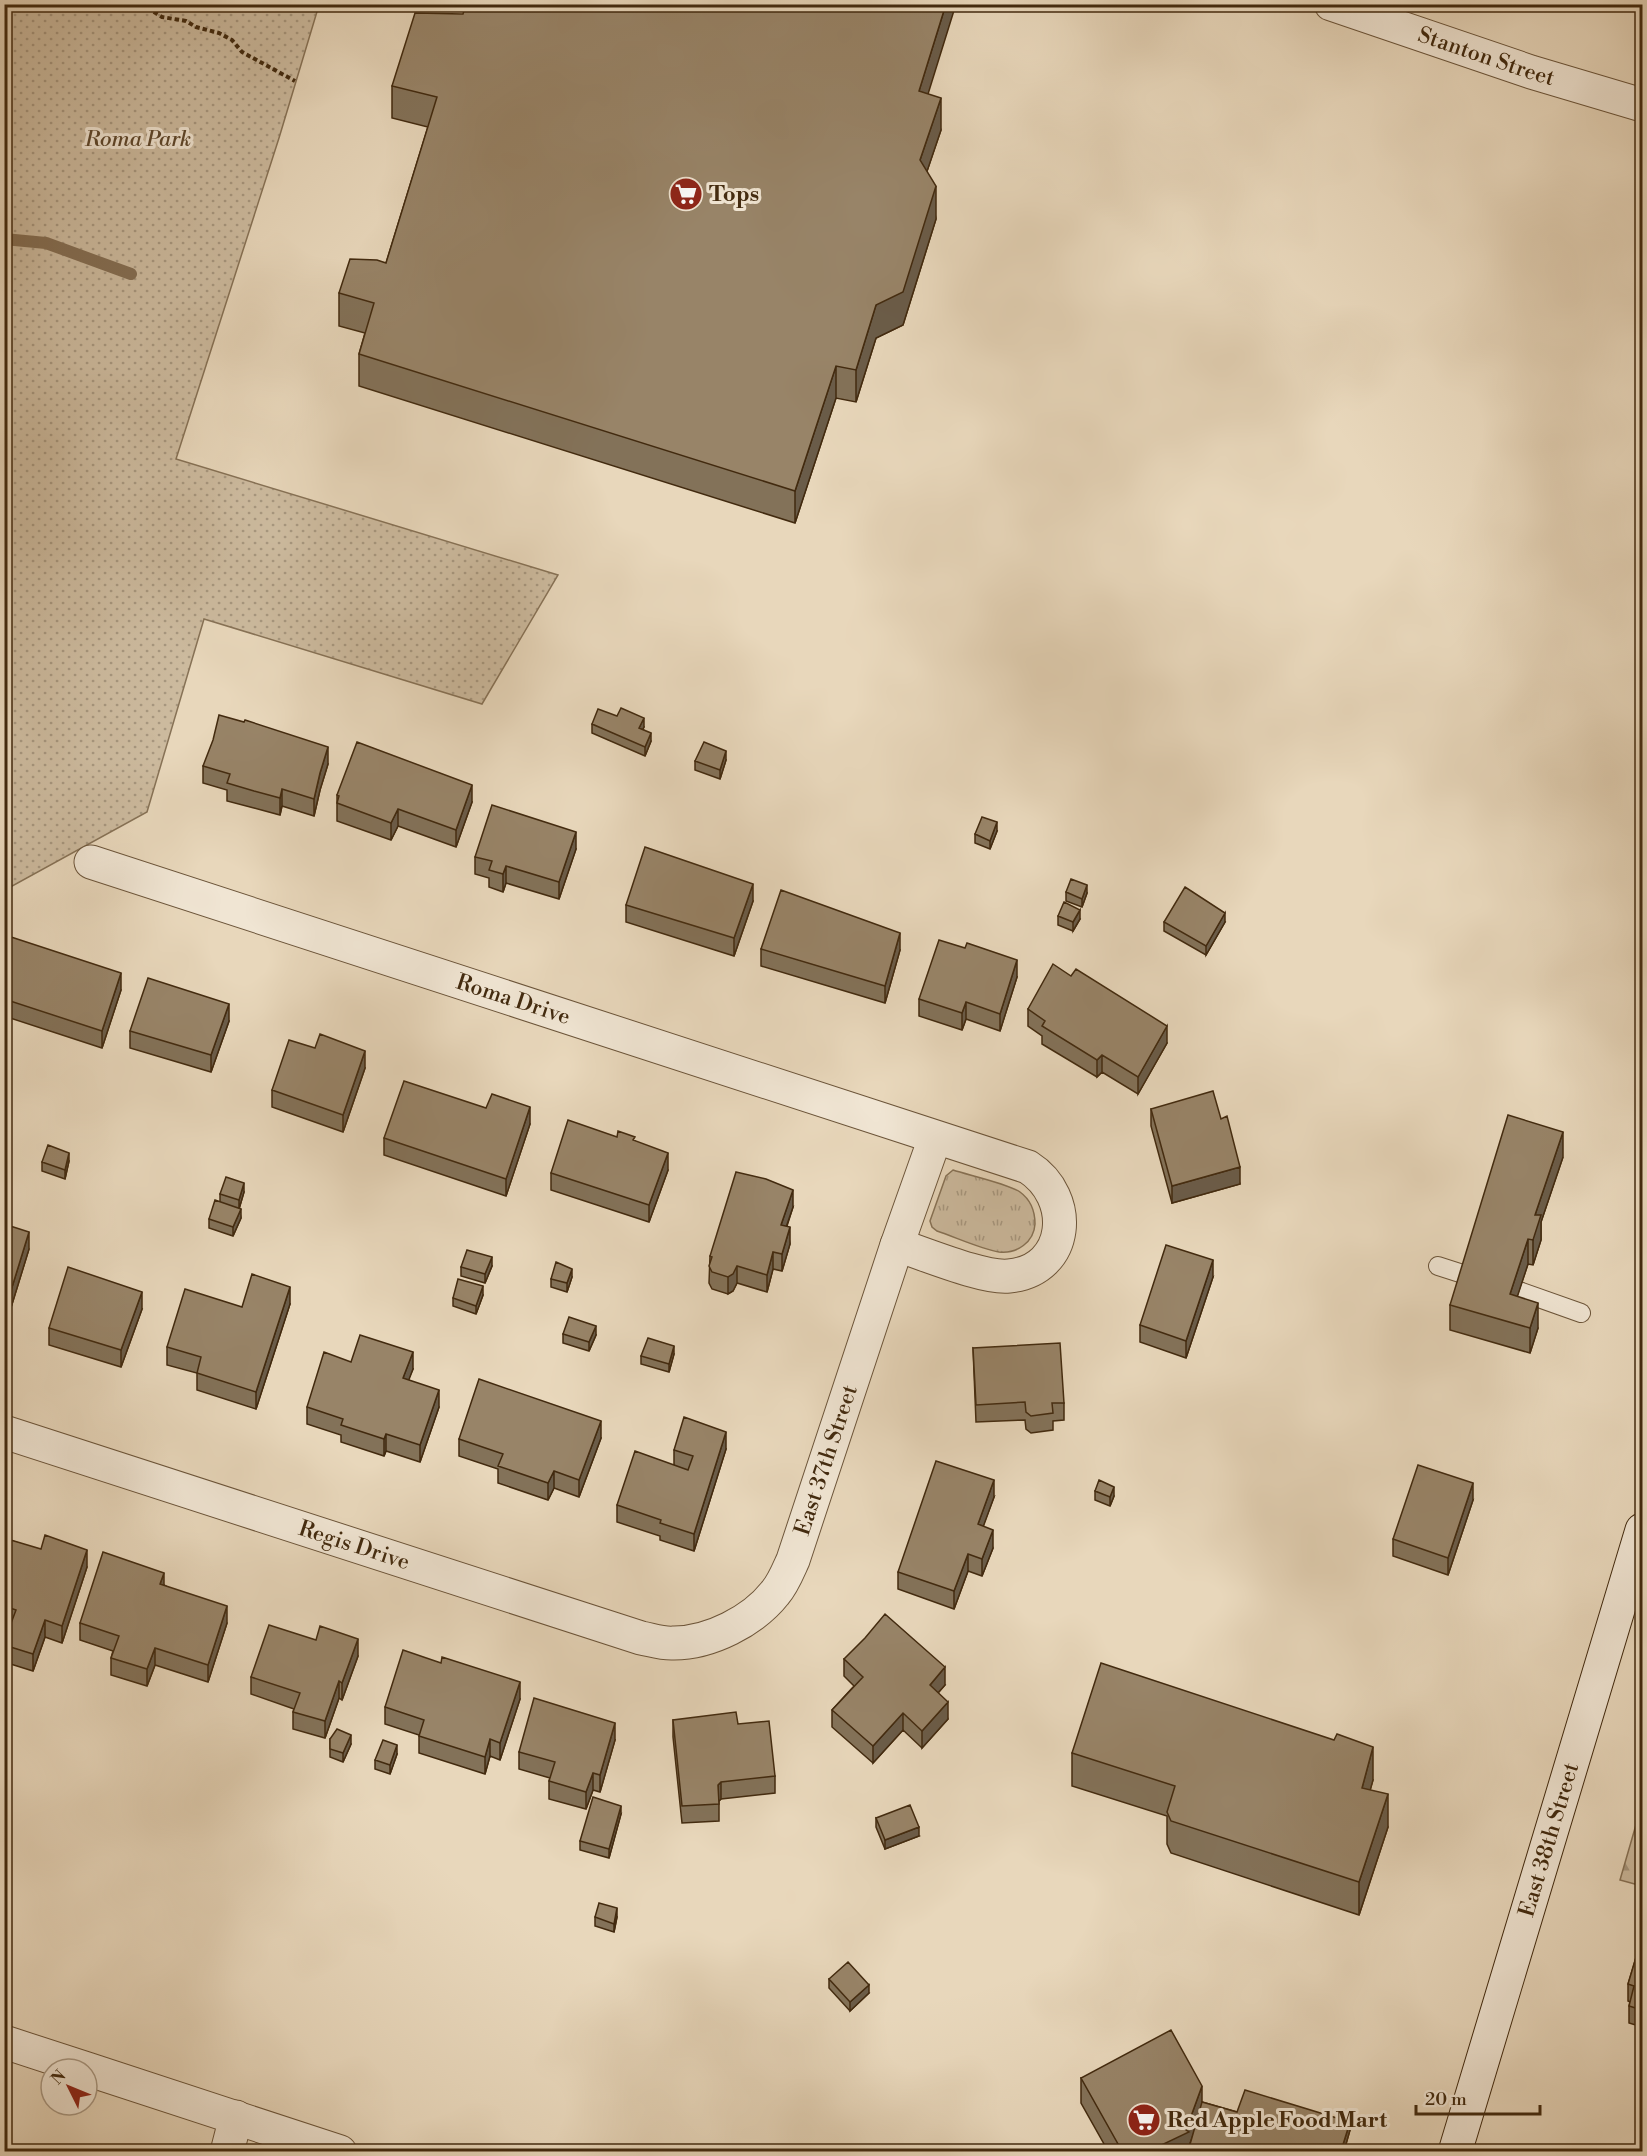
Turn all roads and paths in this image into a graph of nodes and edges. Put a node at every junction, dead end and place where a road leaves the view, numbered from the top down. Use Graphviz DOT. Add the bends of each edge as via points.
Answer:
graph roads {
  1 [pos="141,4"];
  2 [pos="1331,4"];
  3 [pos="295,81"];
  4 [pos="1642,105"];
  5 [pos="91,862"];
  6 [pos="935,1138"];
  7 [pos="897,1245"];
  8 [pos="1438,1266"];
  9 [pos="1466,1275"];
  10 [pos="1519,1291"];
  11 [pos="1581,1313"];
  12 [pos="4,1432"];
  13 [pos="1642,1530"];
  14 [pos="704,1637"];
  15 [pos="4,2042"];
  16 [pos="50,2057"];
  17 [pos="99,2073"];
  18 [pos="236,2117"];
  19 [pos="227,2151"];
  20 [pos="340,2151"];
  21 [pos="1455,2151"];
  1 -- 3 [label="path" via="162,17 219,33 242,52"];
  2 -- 4 [label="street, Stanton Street"];
  5 -- 6 [label="street, Roma Drive"];
  6 -- 7 [label="street, East 37th Street"];
  6 -- 7 [label="street" via="1028,1167 1040,1175 1055,1199 1060,1231 1045,1260 1008,1277 979,1272"];
  7 -- 14 [label="street, East 37th Street" via="793,1560 777,1592 760,1610 738,1625"];
  8 -- 9 [label="lane"];
  10 -- 11 [label="lane"];
  12 -- 14 [label="street, Regis Drive" via="641,1638 673,1644"];
  13 -- 21 [label="street, East 38th Street"];
  15 -- 16 [label="street"];
  17 -- 18 [label="street"];
  18 -- 19 [label="street"];
  18 -- 20 [label="street"];
}
